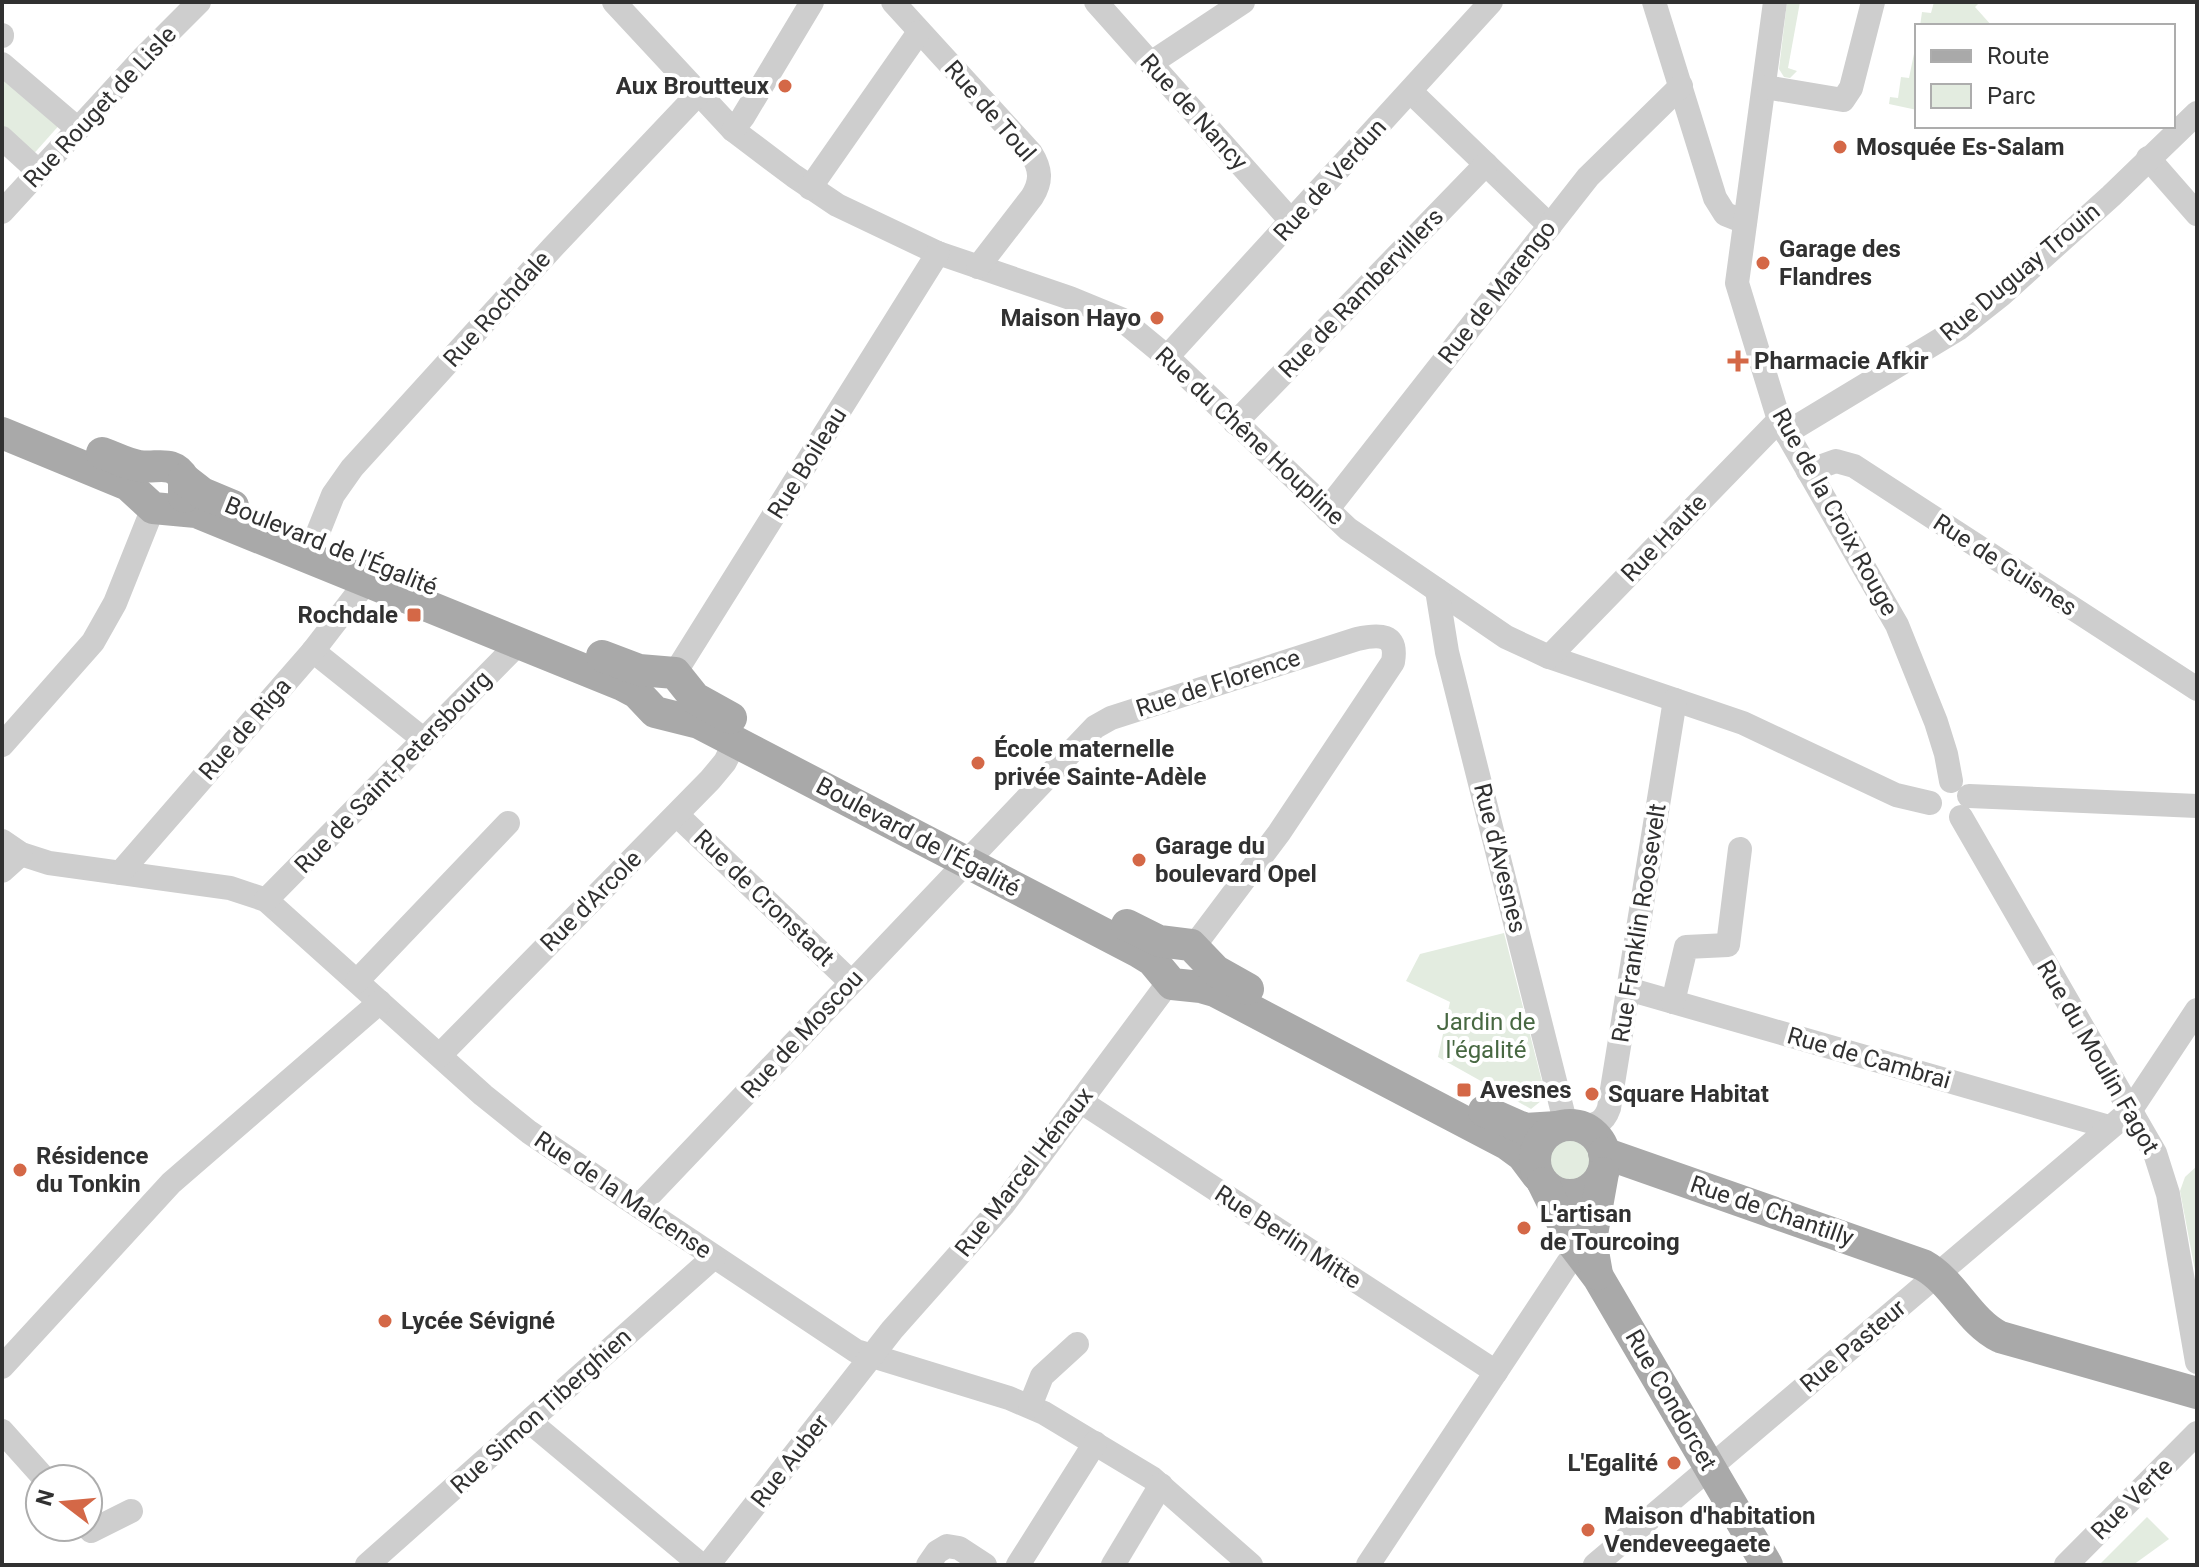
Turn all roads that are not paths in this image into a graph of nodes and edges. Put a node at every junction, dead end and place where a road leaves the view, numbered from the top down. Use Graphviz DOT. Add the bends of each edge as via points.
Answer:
graph roads {
  1 [pos="199,2"];
  2 [pos="614,2"];
  3 [pos="812,2"];
  4 [pos="893,2"];
  5 [pos="1096,2"];
  6 [pos="1243,2"];
  7 [pos="1491,2"];
  8 [pos="1654,2"];
  9 [pos="1775,2"];
  10 [pos="1873,2"];
  11 [pos="919,32"];
  12 [pos="1151,63"];
  13 [pos="2,64"];
  14 [pos="1681,86"];
  15 [pos="1765,87"];
  16 [pos="1411,92"];
  17 [pos="699,93"];
  18 [pos="2197,113"];
  19 [pos="78,129"];
  20 [pos="733,130"];
  21 [pos="2,138"];
  22 [pos="2148,158"];
  23 [pos="1486,164"];
  24 [pos="39,172"];
  25 [pos="810,188"];
  26 [pos="2,212"];
  27 [pos="2197,214"];
  28 [pos="1292,222"];
  29 [pos="1745,222"];
  30 [pos="1550,226"];
  31 [pos="938,253"];
  32 [pos="978,267"];
  33 [pos="1167,357"];
  34 [pos="2,413"];
  35 [pos="1235,423"];
  36 [pos="1782,427"];
  37 [pos="2,433"];
  38 [pos="1808,471"];
  39 [pos="171,472"];
  40 [pos="155,505"];
  41 [pos="1327,510"];
  42 [pos="315,540"];
  43 [pos="367,581"];
  44 [pos="1437,590"];
  45 [pos="519,643"];
  46 [pos="313,651"];
  47 [pos="1549,657"];
  48 [pos="674,676"];
  49 [pos="2197,689"];
  50 [pos="1675,700"];
  51 [pos="656,708"];
  52 [pos="423,739"];
  53 [pos="735,742"];
  54 [pos="2,745"];
  55 [pos="1960,798"];
  56 [pos="1930,803"];
  57 [pos="2197,806"];
  58 [pos="677,815"];
  59 [pos="508,823"];
  60 [pos="12,847"];
  61 [pos="1740,849"];
  62 [pos="972,855"];
  63 [pos="2,871"];
  64 [pos="120,873"];
  65 [pos="266,900"];
  66 [pos="1191,948"];
  67 [pos="1172,980"];
  68 [pos="357,981"];
  69 [pos="851,982"];
  70 [pos="1628,989"];
  71 [pos="380,1002"];
  72 [pos="1673,1002"];
  73 [pos="2197,1010"];
  74 [pos="440,1055"];
  75 [pos="1080,1101"];
  76 [pos="2130,1111"];
  77 [pos="1568,1126"];
  78 [pos="2109,1127"];
  79 [pos="1604,1163"];
  80 [pos="1540,1179"];
  81 [pos="639,1206"];
  82 [pos="1585,1247"];
  83 [pos="714,1257"];
  84 [pos="1937,1274"];
  85 [pos="1077,1344"];
  86 [pos="872,1357"];
  87 [pos="2197,1362"];
  88 [pos="2,1367"];
  89 [pos="1496,1372"];
  90 [pos="2197,1393"];
  91 [pos="1030,1406"];
  92 [pos="530,1422"];
  93 [pos="2,1431"];
  94 [pos="2197,1433"];
  95 [pos="1095,1443"];
  96 [pos="31,1463"];
  97 [pos="1710,1467"];
  98 [pos="1161,1485"];
  99 [pos="131,1511"];
  100 [pos="104,1524"];
  101 [pos="367,1565"];
  102 [pos="701,1565"];
  103 [pos="708,1565"];
  104 [pos="928,1565"];
  105 [pos="985,1565"];
  106 [pos="1018,1565"];
  107 [pos="1113,1565"];
  108 [pos="1251,1565"];
  109 [pos="1368,1565"];
  110 [pos="1595,1565"];
  111 [pos="1767,1565"];
  112 [pos="2066,1565"];
  1 -- 19 [label="street, Rue Rouget de Lisle"];
  2 -- 17 [label="street, Rue du Chêne Houpline"];
  3 -- 20 [label="street"];
  4 -- 11 [label="street, Rue de Toul"];
  5 -- 12 [label="street, Rue de Nancy"];
  6 -- 12 [label="street"];
  7 -- 16 [label="street, Rue de Verdun"];
  8 -- 14 [label="street"];
  9 -- 15 [label="street, Rue de la Croix Rouge"];
  10 -- 15 [label="street" via="1851,88 1843,100"];
  11 -- 25 [label="street"];
  11 -- 32 [label="street, Rue de Toul" via="1031,153 1040,172 1032,197"];
  12 -- 28 [label="street, Rue de Nancy"];
  13 -- 19 [label="street"];
  14 -- 29 [label="street" via="1720,207 1732,219"];
  14 -- 30 [label="street, Rue de Marengo" via="1596,168"];
  15 -- 29 [label="street, Rue de la Croix Rouge"];
  16 -- 23 [label="street"];
  16 -- 28 [label="street, Rue de Verdun"];
  17 -- 20 [label="street, Rue du Chêne Houpline"];
  17 -- 42 [label="street, Rue Rochdale" via="352,468 333,495"];
  18 -- 22 [label="street, Rue Duguay Trouin"];
  19 -- 24 [label="street, Rue Rouget de Lisle"];
  20 -- 25 [label="street, Rue du Chêne Houpline"];
  21 -- 24 [label="street"];
  22 -- 27 [label="street"];
  22 -- 36 [label="street, Rue Duguay Trouin" via="1958,329"];
  23 -- 30 [label="street"];
  23 -- 35 [label="street, Rue de Rambervillers"];
  24 -- 26 [label="street, Rue Rouget de Lisle"];
  25 -- 31 [label="street, Rue du Chêne Houpline"];
  28 -- 33 [label="street, Rue de Verdun"];
  29 -- 36 [label="street, Rue de la Croix Rouge" via="1737,283"];
  30 -- 41 [label="street, Rue de Marengo"];
  31 -- 32 [label="street, Rue du Chêne Houpline"];
  31 -- 48 [label="street, Rue Boileau"];
  32 -- 33 [label="street, Rue du Chêne Houpline" via="1112,314"];
  33 -- 35 [label="street, Rue du Chêne Houpline"];
  34 -- 39 [label="main road, Boulevard de l'Égalité" via="127,463"];
  35 -- 41 [label="street, Rue du Chêne Houpline"];
  36 -- 38 [label="street, Rue de la Croix Rouge"];
  36 -- 47 [label="street, Rue Haute"];
  37 -- 40 [label="main road, Boulevard de l'Égalité" via="119,480"];
  38 -- 49 [label="street, Rue de Guisnes" via="1836,461 1854,466"];
  38 -- 55 [label="street, Rue de la Croix Rouge" via="1897,625"];
  39 -- 40 [label="main road" via="143,477 140,489"];
  39 -- 42 [label="main road, Boulevard de l'Égalité" via="202,493"];
  40 -- 43 [label="main road, Boulevard de l'Égalité" via="196,512"];
  40 -- 54 [label="street" via="93,642"];
  41 -- 44 [label="street, Rue du Chêne Houpline"];
  42 -- 48 [label="main road, Boulevard de l'Égalité" via="629,667"];
  43 -- 45 [label="main road, Boulevard de l'Égalité"];
  43 -- 46 [label="street, Rue de Riga"];
  44 -- 47 [label="street, Rue du Chêne Houpline" via="1506,637"];
  44 -- 77 [label="street, Rue d'Avesnes" via="1447,652"];
  45 -- 51 [label="main road, Boulevard de l'Égalité" via="622,685"];
  45 -- 52 [label="street, Rue de Saint-Petersbourg"];
  46 -- 52 [label="street"];
  46 -- 64 [label="street, Rue de Riga"];
  47 -- 50 [label="street, Rue du Chêne Houpline"];
  48 -- 51 [label="main road" via="687,690 684,704 676,711"];
  48 -- 62 [label="main road, Boulevard de l'Égalité" via="706,705"];
  50 -- 56 [label="street, Rue du Chêne Houpline" via="1743,723 1896,795"];
  50 -- 70 [label="street, Rue Franklin Roosevelt"];
  51 -- 53 [label="main road, Boulevard de l'Égalité"];
  52 -- 65 [label="street, Rue de Saint-Petersbourg"];
  53 -- 58 [label="street, Rue d'Arcole" via="718,771"];
  53 -- 62 [label="main road, Boulevard de l'Égalité"];
  55 -- 56 [label="street" via="1936,787"];
  55 -- 56 [label="street, Rue du Chêne Houpline" via="1950,821 1939,817"];
  55 -- 57 [label="street"];
  55 -- 76 [label="street, Rue du Moulin Fagot"];
  58 -- 69 [label="street, Rue de Cronstadt"];
  58 -- 74 [label="street, Rue d'Arcole"];
  59 -- 68 [label="street"];
  60 -- 63 [label="street"];
  60 -- 64 [label="street, Rue de la Malcense" via="49,863"];
  61 -- 72 [label="street" via="1728,945 1686,947"];
  62 -- 66 [label="main road, Boulevard de l'Égalité" via="1149,937"];
  62 -- 66 [label="street, Rue de Florence" via="1103,722 1368,636 1390,640 1393,662 1279,833"];
  62 -- 67 [label="main road, Boulevard de l'Égalité" via="1147,957"];
  62 -- 69 [label="street, Rue de Moscou"];
  64 -- 65 [label="street, Rue de la Malcense" via="230,888"];
  65 -- 68 [label="street, Rue de la Malcense"];
  66 -- 67 [label="main road" via="1203,965 1201,975"];
  66 -- 77 [label="main road, Boulevard de l'Égalité" via="1224,976 1507,1123 1525,1129"];
  67 -- 75 [label="street, Rue Marcel Hénaux"];
  67 -- 80 [label="main road, Boulevard de l'Égalité" via="1215,991 1495,1138 1522,1155"];
  68 -- 71 [label="street, Rue de la Malcense"];
  69 -- 81 [label="street, Rue de Moscou"];
  70 -- 72 [label="street, Rue de Cambrai"];
  70 -- 77 [label="street, Rue Franklin Roosevelt" via="1607,1116 1598,1124"];
  71 -- 74 [label="street, Rue de la Malcense"];
  71 -- 88 [label="street" via="171,1183"];
  72 -- 78 [label="street, Rue de Cambrai"];
  73 -- 76 [label="street, Rue Pasteur"];
  74 -- 81 [label="street, Rue de la Malcense" via="519,1124"];
  75 -- 86 [label="street, Rue Marcel Hénaux" via="987,1224"];
  75 -- 89 [label="street, Rue Berlin Mitte"];
  76 -- 78 [label="street, Rue Pasteur"];
  76 -- 87 [label="street, Rue du Moulin Fagot" via="2165,1179"];
  77 -- 79 [label="main road" via="1596,1136"];
  77 -- 80 [label="main road" via="1545,1135 1537,1146 1534,1160"];
  78 -- 84 [label="street, Rue Pasteur"];
  79 -- 80 [label="main road" via="1591,1188 1573,1195 1559,1194"];
  79 -- 82 [label="main road"];
  79 -- 84 [label="main road, Rue de Chantilly" via="1902,1257"];
  80 -- 82 [label="main road, Rue Condorcet"];
  81 -- 83 [label="street, Rue de la Malcense"];
  82 -- 89 [label="street"];
  82 -- 97 [label="main road, Rue Condorcet"];
  83 -- 86 [label="street, Rue de la Malcense"];
  83 -- 92 [label="street, Rue Simon Tiberghien"];
  84 -- 90 [label="main road" via="2000,1337"];
  84 -- 97 [label="street, Rue Pasteur"];
  85 -- 91 [label="street" via="1042,1376"];
  86 -- 91 [label="street, Rue de la Malcense"];
  86 -- 103 [label="street, Rue Auber"];
  89 -- 109 [label="street"];
  91 -- 95 [label="street, Rue de la Malcense"];
  92 -- 101 [label="street, Rue Simon Tiberghien"];
  92 -- 102 [label="street"];
  93 -- 96 [label="street"];
  94 -- 112 [label="street, Rue Verte"];
  95 -- 98 [label="street, Rue de la Malcense"];
  95 -- 106 [label="street"];
  97 -- 110 [label="street, Rue Pasteur"];
  97 -- 111 [label="main road, Rue Condorcet"];
  98 -- 107 [label="street"];
  98 -- 108 [label="street, Rue de la Malcense"];
  99 -- 100 [label="street"];
  104 -- 105 [label="street" via="947,1546"];
}
